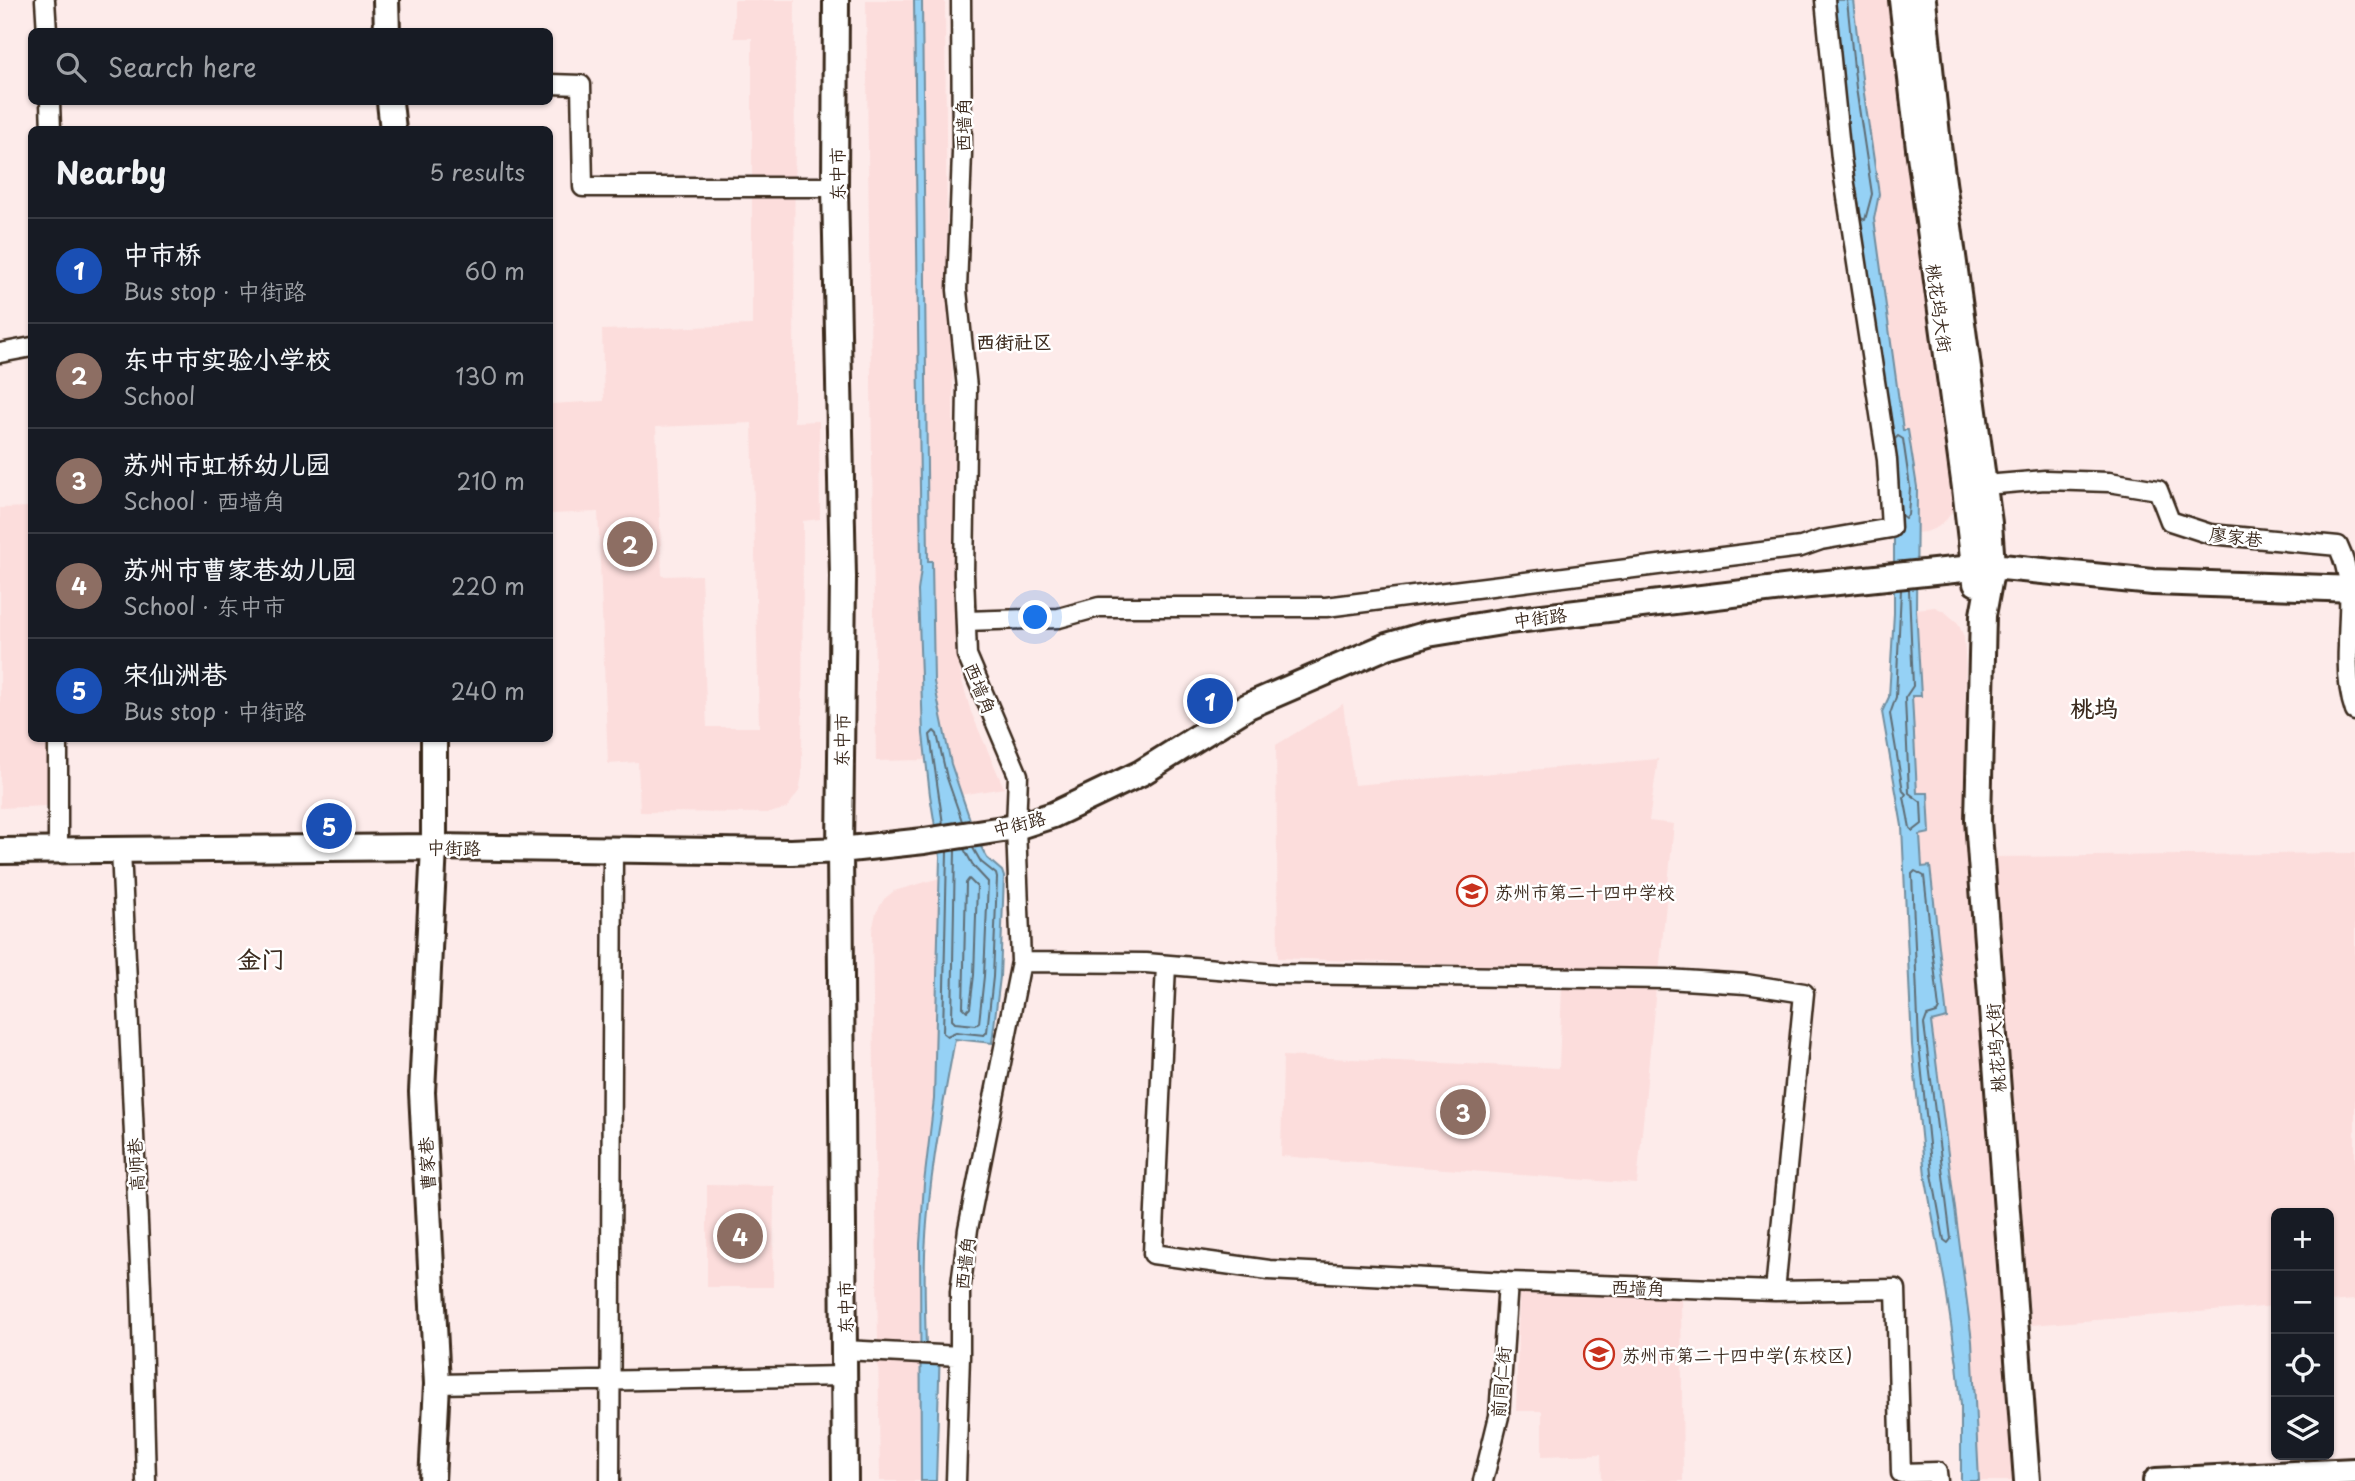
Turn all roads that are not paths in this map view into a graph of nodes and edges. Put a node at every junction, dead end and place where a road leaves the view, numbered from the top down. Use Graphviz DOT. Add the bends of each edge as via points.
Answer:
graph roads {
  1 [pos="45,0"];
  2 [pos="386,0"];
  3 [pos="836,0"];
  4 [pos="961,0"];
  5 [pos="1825,0"];
  6 [pos="1902,0"];
  7 [pos="1923,0"];
  8 [pos="47,28"];
  9 [pos="387,28"];
  10 [pos="553,84"];
  11 [pos="50,105"];
  12 [pos="390,105"];
  13 [pos="51,126"];
  14 [pos="393,126"];
  15 [pos="835,187"];
  16 [pos="28,348"];
  17 [pos="0,354"];
  18 [pos="1985,485"];
  19 [pos="1982,568"];
  20 [pos="2354,589"];
  21 [pos="966,621"];
  22 [pos="2355,711"];
  23 [pos="58,742"];
  24 [pos="434,742"];
  25 [pos="1005,829"];
  26 [pos="434,847"];
  27 [pos="58,850"];
  28 [pos="121,850"];
  29 [pos="613,850"];
  30 [pos="840,850"];
  31 [pos="0,851"];
  32 [pos="1021,962"];
  33 [pos="1166,965"];
  34 [pos="1508,1282"];
  35 [pos="1775,1291"];
  36 [pos="844,1350"];
  37 [pos="954,1355"];
  38 [pos="844,1376"];
  39 [pos="611,1380"];
  40 [pos="437,1384"];
  41 [pos="2355,1471"];
  42 [pos="146,1481"];
  43 [pos="432,1481"];
  44 [pos="610,1481"];
  45 [pos="845,1481"];
  46 [pos="956,1481"];
  47 [pos="1483,1481"];
  48 [pos="1938,1481"];
  49 [pos="2027,1481"];
  50 [pos="2156,1481"];
  1 -- 8 [label="street"];
  2 -- 9 [label="main road"];
  3 -- 15 [label="main road, 东中市"];
  4 -- 21 [label="street, 西墙角" via="957,290 967,387"];
  5 -- 21 [label="street" via="1841,158 1887,460 1891,528 1801,547 1326,607 1099,607 1059,618"];
  6 -- 19 [label="main road, 桃花坞大街" via="1965,488"];
  7 -- 18 [label="main road, 桃花坞大街"];
  10 -- 15 [label="street" via="581,85 583,187"];
  11 -- 13 [label="street"];
  12 -- 14 [label="main road"];
  15 -- 30 [label="main road, 东中市" via="843,577"];
  16 -- 17 [label="street"];
  18 -- 19 [label="main road, 桃花坞大街"];
  18 -- 20 [label="street, 廖家巷" via="2045,480 2109,482 2158,490 2170,521 2210,534 2338,546"];
  19 -- 20 [label="main road" via="2153,582"];
  19 -- 25 [label="main road, 中街路" via="1522,619 1427,634 1387,646 1248,706 1141,773 1053,815"];
  19 -- 49 [label="main road, 桃花坞大街" via="1980,859"];
  20 -- 22 [label="street" via="2348,646"];
  21 -- 25 [label="street, 西墙角" via="967,655 1018,775"];
  23 -- 27 [label="street"];
  24 -- 26 [label="main road, 曹家巷"];
  25 -- 30 [label="main road, 中街路"];
  25 -- 32 [label="street, 西墙角"];
  26 -- 28 [label="main road, 中街路"];
  26 -- 29 [label="main road, 中街路"];
  26 -- 40 [label="main road, 曹家巷" via="422,1092"];
  27 -- 28 [label="main road, 中街路"];
  27 -- 31 [label="main road, 中街路"];
  28 -- 42 [label="street, 高师巷"];
  29 -- 30 [label="main road, 中街路"];
  29 -- 39 [label="street"];
  30 -- 36 [label="main road, 东中市"];
  32 -- 33 [label="street"];
  32 -- 37 [label="street, 西墙角" via="968,1229"];
  33 -- 34 [label="street, 西墙角" via="1153,1254 1269,1269"];
  33 -- 35 [label="street" via="1276,974 1667,979 1804,993"];
  34 -- 35 [label="street, 西墙角"];
  34 -- 47 [label="street, 前同仁街" via="1499,1416"];
  35 -- 48 [label="street, 西墙角" via="1896,1289 1900,1473 1937,1472"];
  36 -- 37 [label="street"];
  36 -- 38 [label="main road, 东中市"];
  37 -- 46 [label="street, 西墙角"];
  38 -- 39 [label="street"];
  38 -- 45 [label="main road, 东中市"];
  39 -- 40 [label="street"];
  39 -- 44 [label="street"];
  40 -- 43 [label="main road, 曹家巷"];
  41 -- 50 [label="main road"];
}
